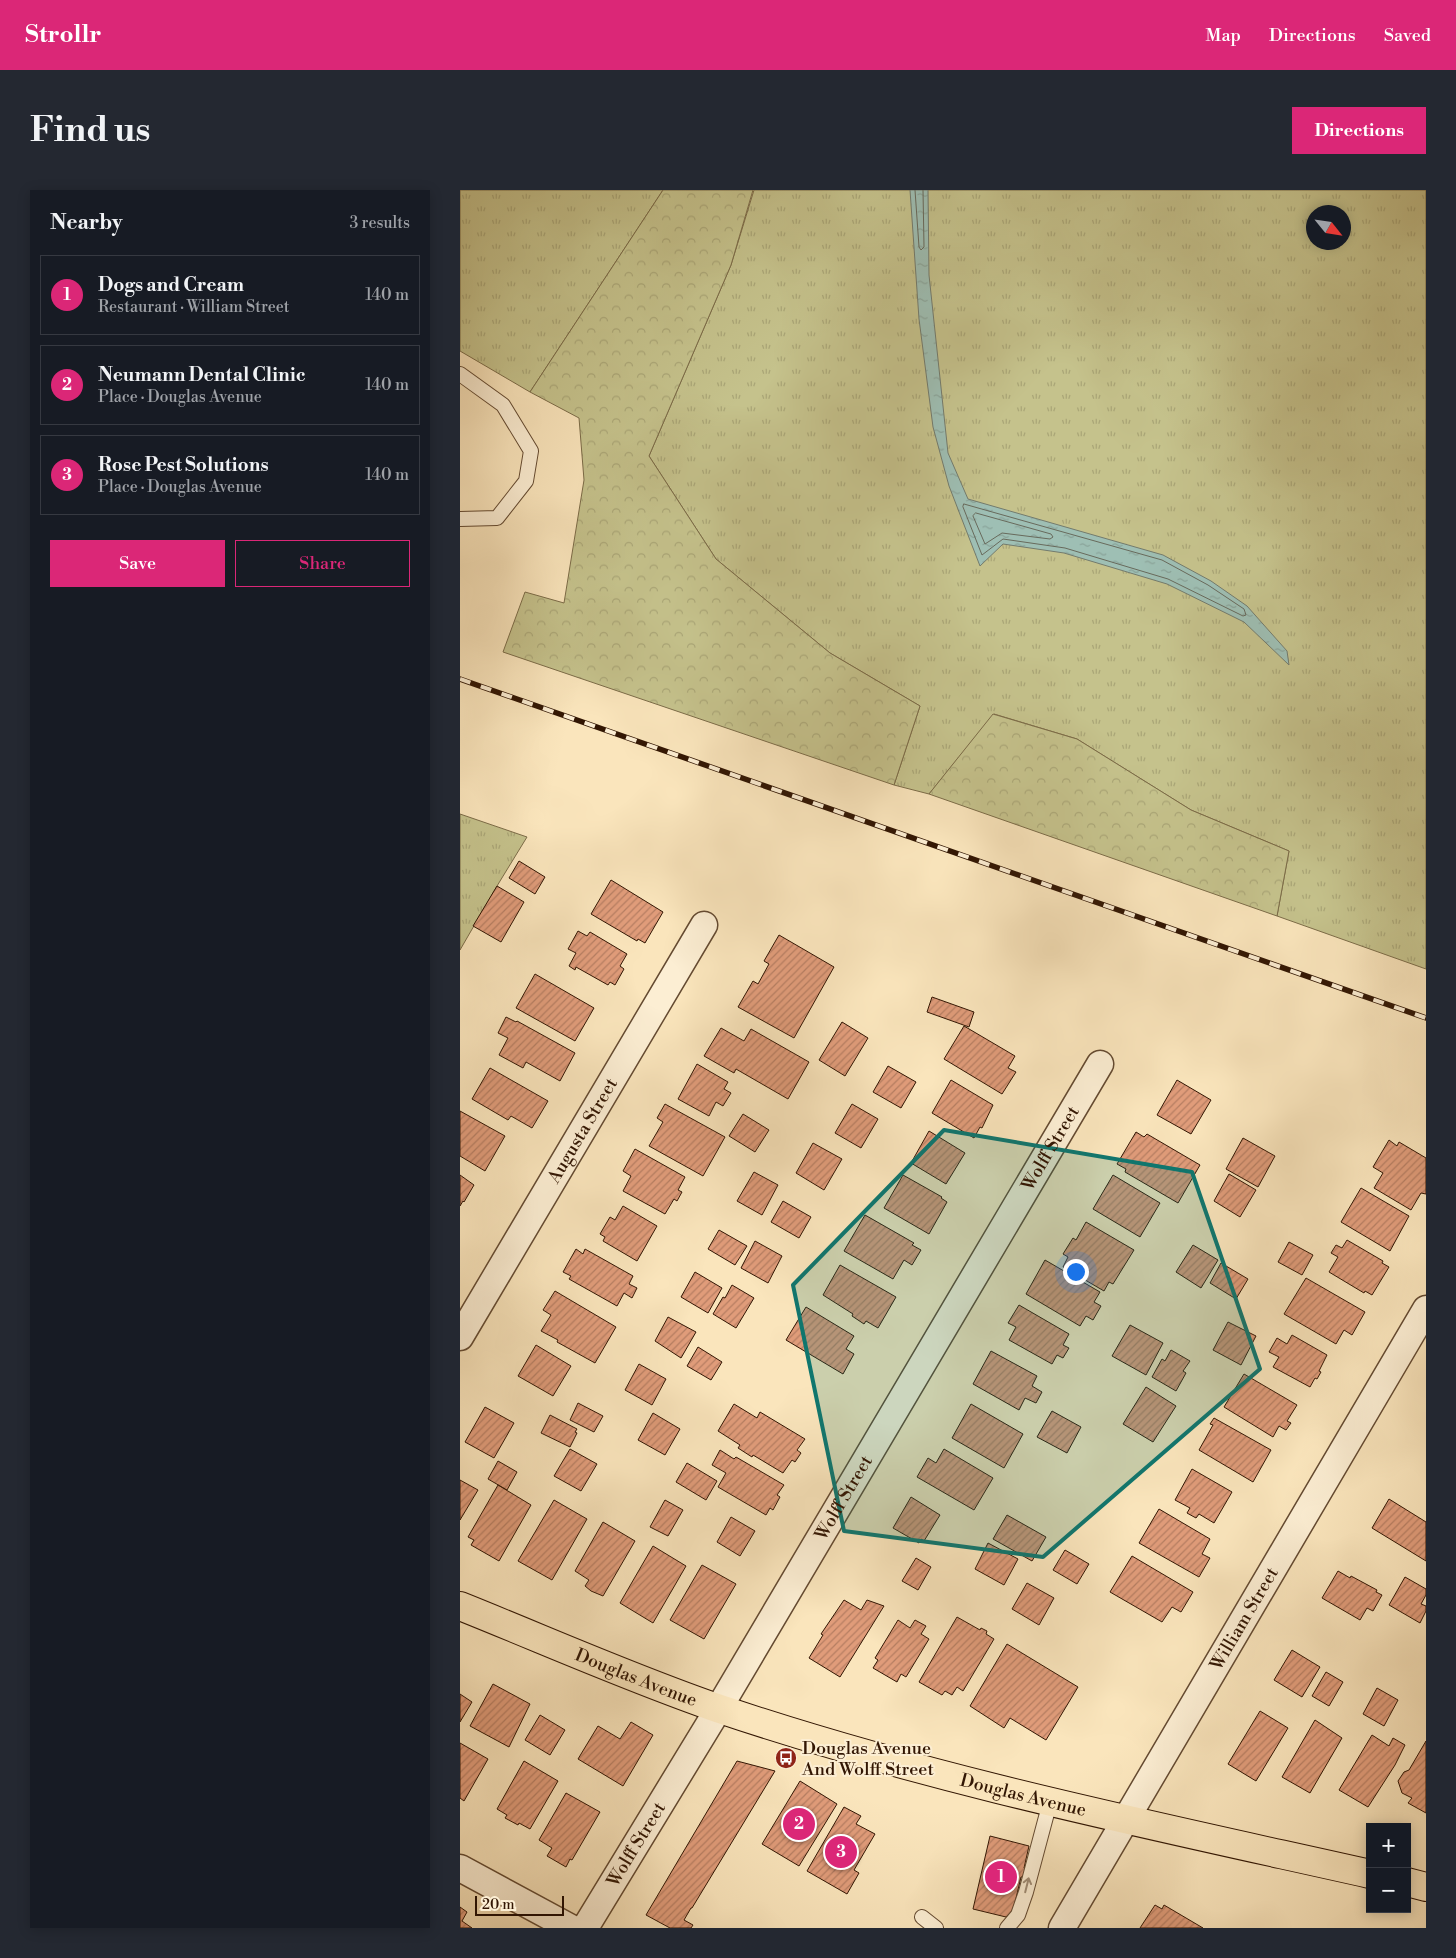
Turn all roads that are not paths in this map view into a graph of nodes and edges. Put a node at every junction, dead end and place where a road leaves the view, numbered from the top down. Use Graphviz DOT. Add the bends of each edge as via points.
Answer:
graph roads {
  1 [pos="460,374"];
  2 [pos="460,519"];
  3 [pos="704,925"];
  4 [pos="1100,1064"];
  5 [pos="1426,1309"];
  6 [pos="460,1337"];
  7 [pos="460,1606"];
  8 [pos="719,1708"];
  9 [pos="1050,1802"];
  10 [pos="1125,1821"];
  11 [pos="460,1868"];
  12 [pos="1366,1873"];
  13 [pos="1411,1883"];
  14 [pos="1426,1887"];
  15 [pos="922,1917"];
  16 [pos="571,1928"];
  17 [pos="585,1928"];
  18 [pos="936,1928"];
  19 [pos="1007,1928"];
  20 [pos="1062,1928"];
  1 -- 2 [label="lane" via="502,405 531,451 526,481 497,518"];
  3 -- 6 [label="street, Augusta Street"];
  4 -- 8 [label="street, Wolff Street"];
  5 -- 10 [label="street, William Street"];
  7 -- 8 [label="main road, Douglas Avenue"];
  8 -- 9 [label="main road, Douglas Avenue" via="837,1745"];
  8 -- 17 [label="street, Wolff Street"];
  9 -- 10 [label="main road, Douglas Avenue"];
  19 -- 9 [label="lane, one-way" via="1018,1915 1026,1892"];
  10 -- 12 [label="main road, Douglas Avenue"];
  10 -- 20 [label="street, William Street"];
  11 -- 16 [label="street"];
  13 -- 14 [label="main road"];
  15 -- 18 [label="lane"];
}
